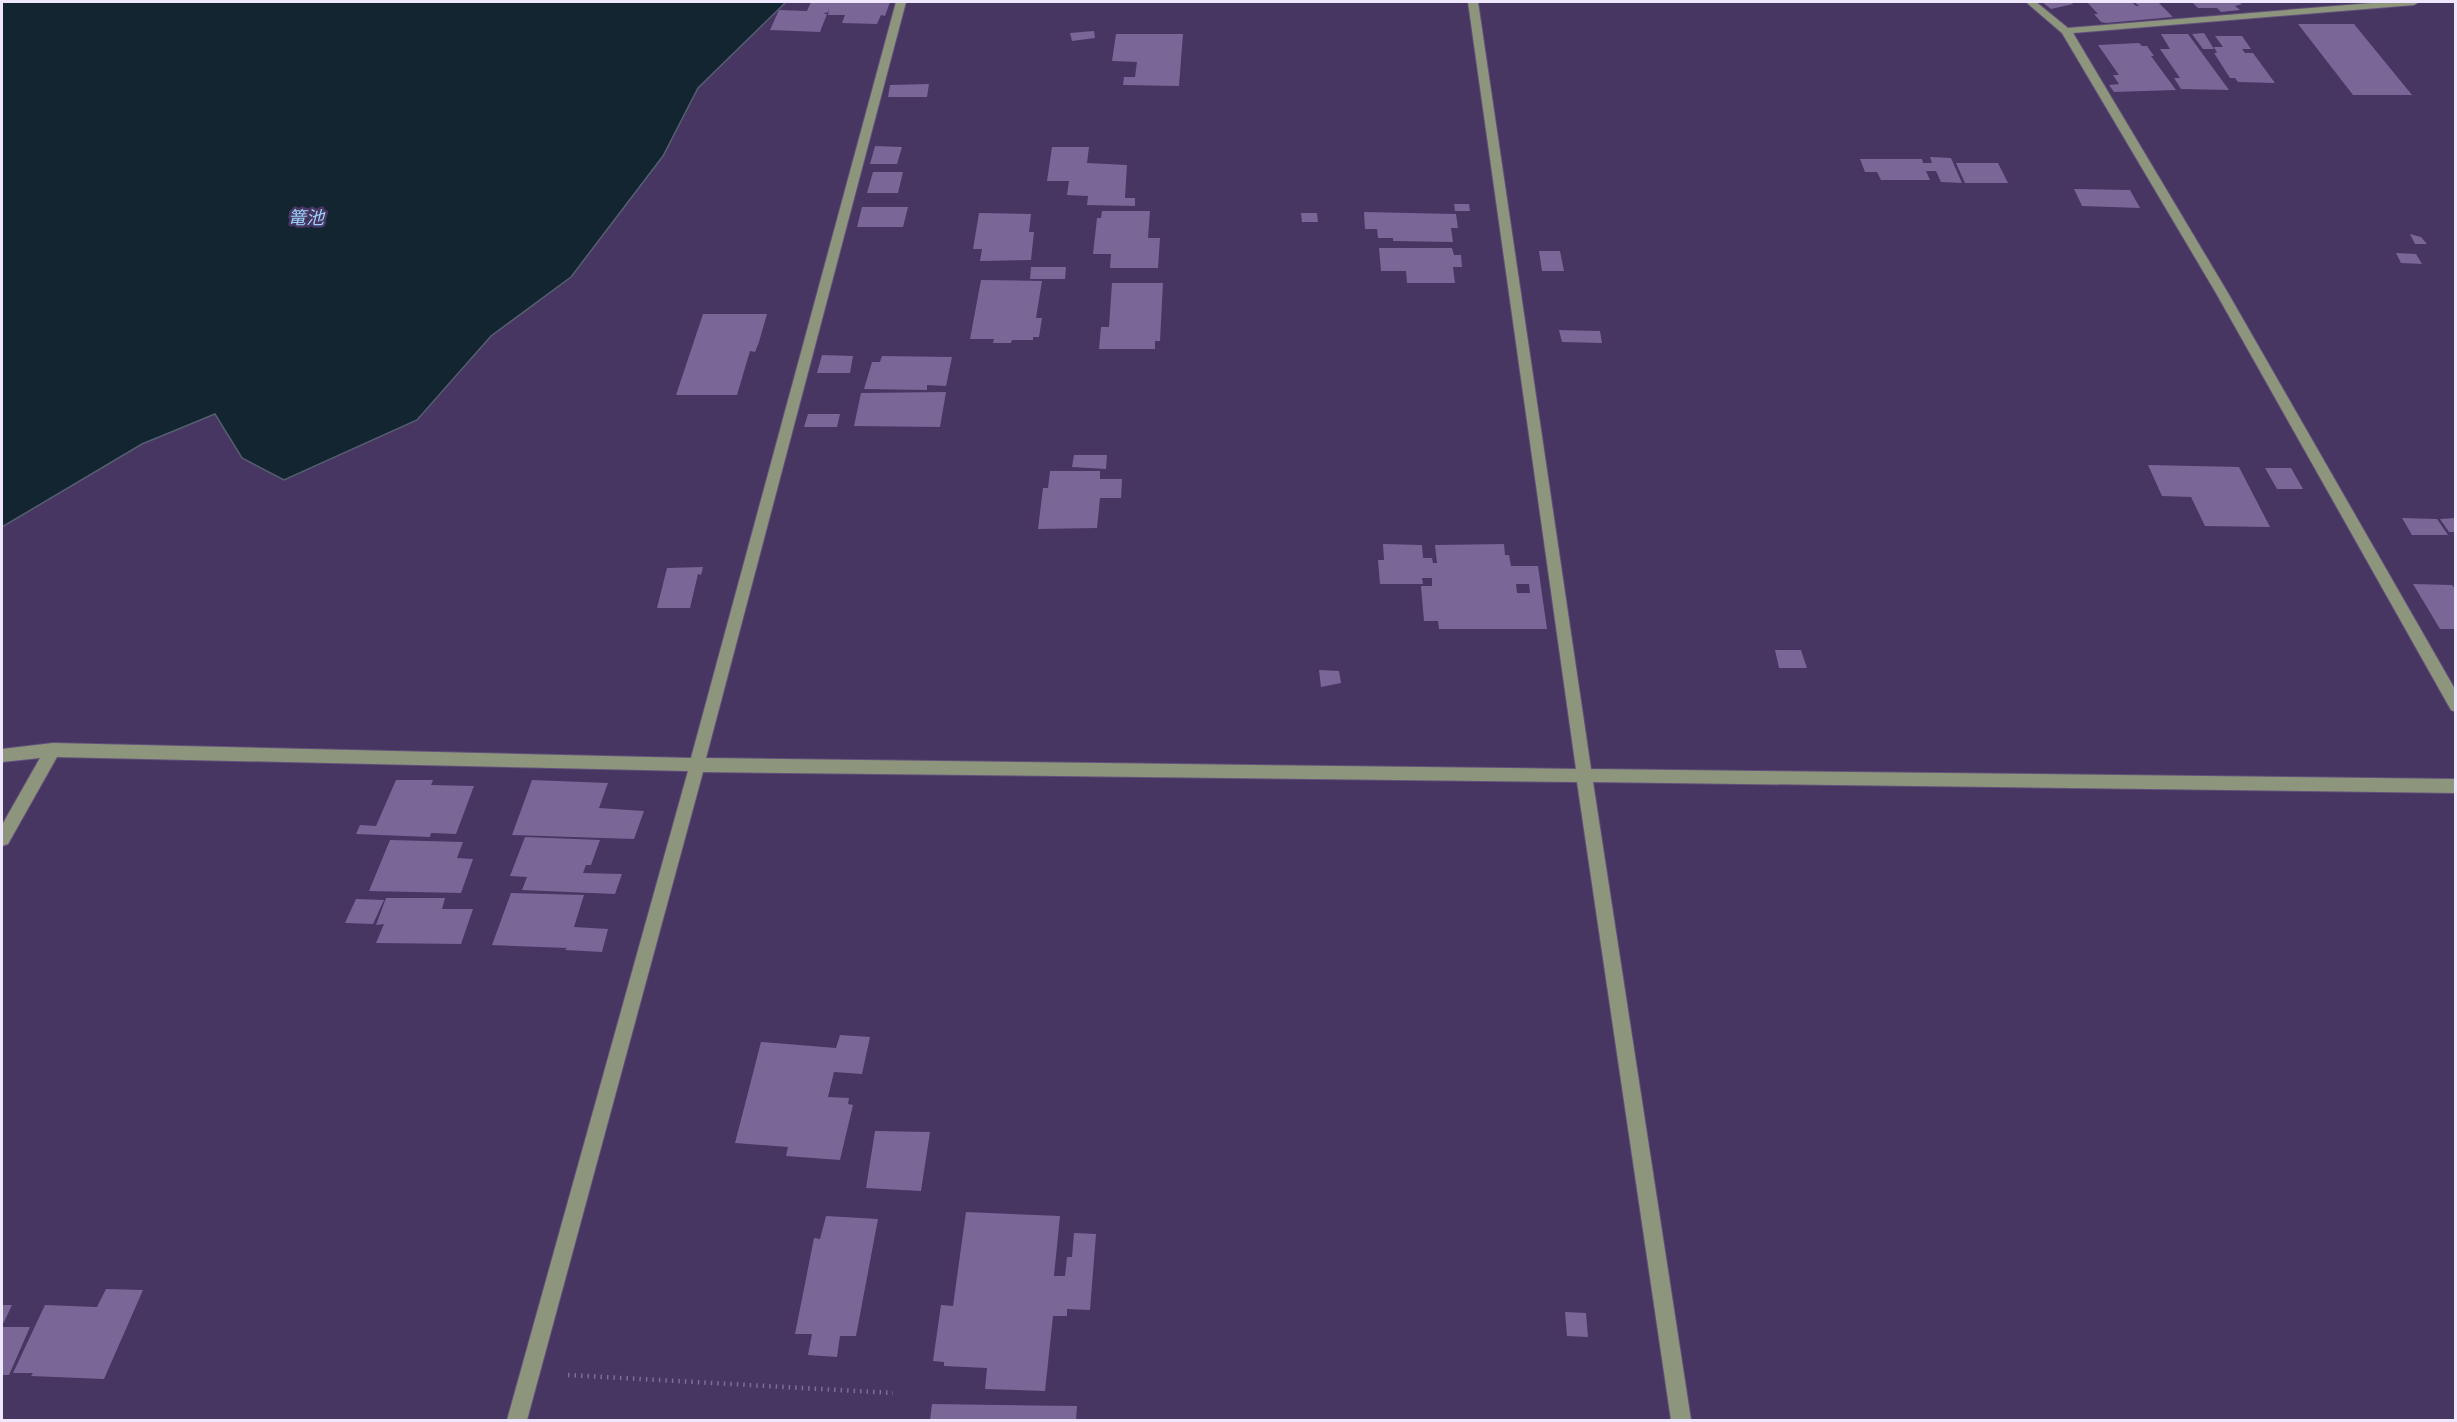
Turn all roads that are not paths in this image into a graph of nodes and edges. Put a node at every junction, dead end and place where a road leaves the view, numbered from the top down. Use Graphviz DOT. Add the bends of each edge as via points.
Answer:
graph roads {
  1 [pos="901,2"];
  2 [pos="1473,2"];
  3 [pos="2031,2"];
  4 [pos="2414,2"];
  5 [pos="2066,31"];
  6 [pos="2456,706"];
  7 [pos="53,750"];
  8 [pos="2,755"];
  9 [pos="697,765"];
  10 [pos="1584,774"];
  11 [pos="2456,786"];
  12 [pos="2,838"];
  13 [pos="517,1420"];
  14 [pos="1681,1420"];
  1 -- 9 [label="street"];
  2 -- 10 [label="street"];
  3 -- 5 [label="street"];
  4 -- 5 [label="street"];
  5 -- 6 [label="street" via="2222,293"];
  7 -- 8 [label="street"];
  7 -- 9 [label="street"];
  7 -- 12 [label="street"];
  9 -- 10 [label="street"];
  9 -- 13 [label="street"];
  10 -- 11 [label="street"];
  10 -- 14 [label="street"];
}
